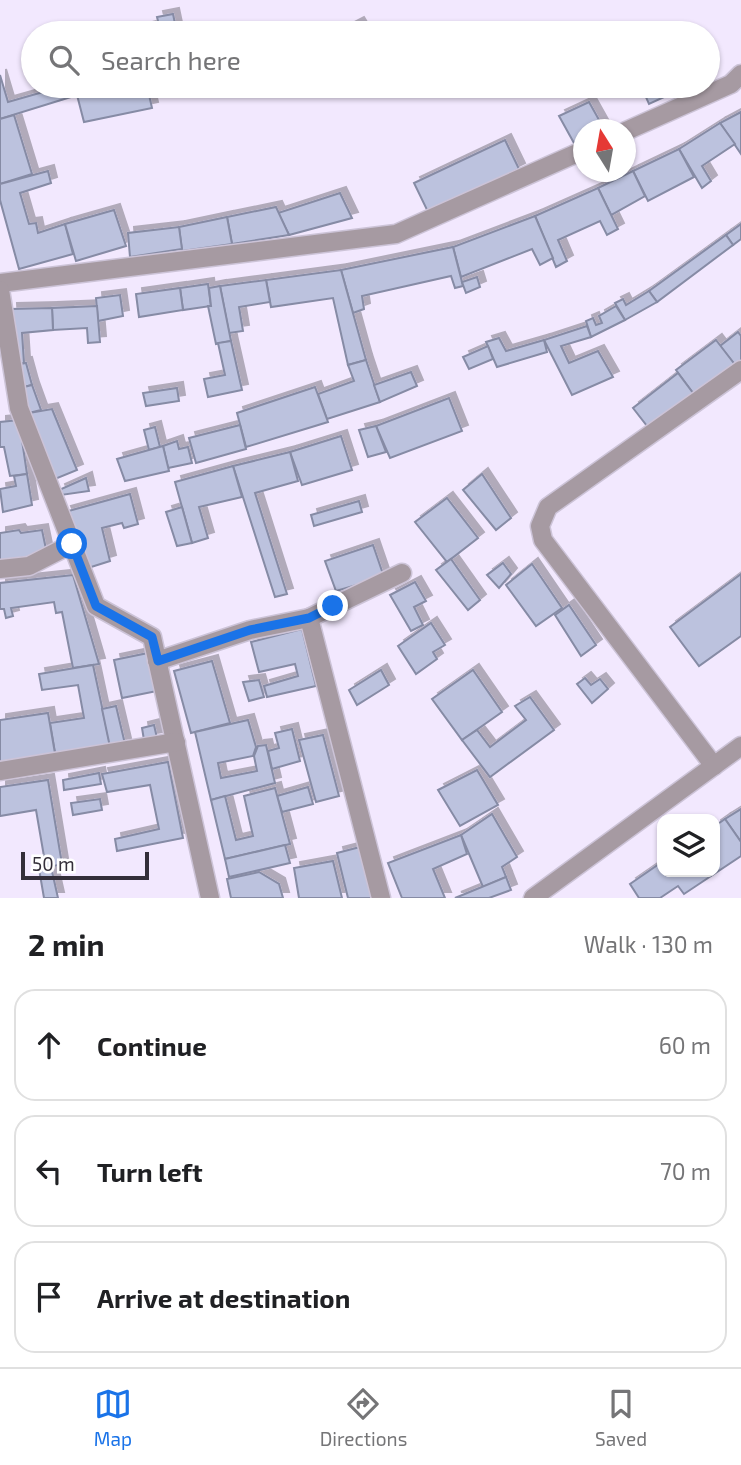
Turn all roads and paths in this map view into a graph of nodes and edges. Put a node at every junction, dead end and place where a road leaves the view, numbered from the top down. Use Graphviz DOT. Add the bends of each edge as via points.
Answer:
graph roads {
  1 [pos="741,74"];
  2 [pos="720,89"];
  3 [pos="699,98"];
  4 [pos="636,126"];
  5 [pos="573,154"];
  6 [pos="0,283"];
  7 [pos="0,290"];
  8 [pos="741,370"];
  9 [pos="19,408"];
  10 [pos="0,411"];
  11 [pos="72,544"];
  12 [pos="0,569"];
  13 [pos="402,573"];
  14 [pos="309,618"];
  15 [pos="158,661"];
  16 [pos="176,742"];
  17 [pos="741,747"];
  18 [pos="714,766"];
  19 [pos="0,771"];
  20 [pos="210,898"];
  21 [pos="381,898"];
  22 [pos="533,898"];
  1 -- 2 [label="street"];
  3 -- 4 [label="street"];
  5 -- 6 [label="street" via="396,234"];
  7 -- 9 [label="street"];
  8 -- 18 [label="street" via="548,507 540,526 543,540"];
  9 -- 10 [label="street"];
  9 -- 11 [label="street"];
  11 -- 12 [label="street" via="29,566"];
  11 -- 15 [label="street" via="96,606 152,637"];
  13 -- 14 [label="street"];
  14 -- 15 [label="street" via="250,630"];
  14 -- 21 [label="street"];
  15 -- 16 [label="street"];
  16 -- 19 [label="street"];
  16 -- 20 [label="street"];
  17 -- 18 [label="street"];
  18 -- 22 [label="street"];
}
